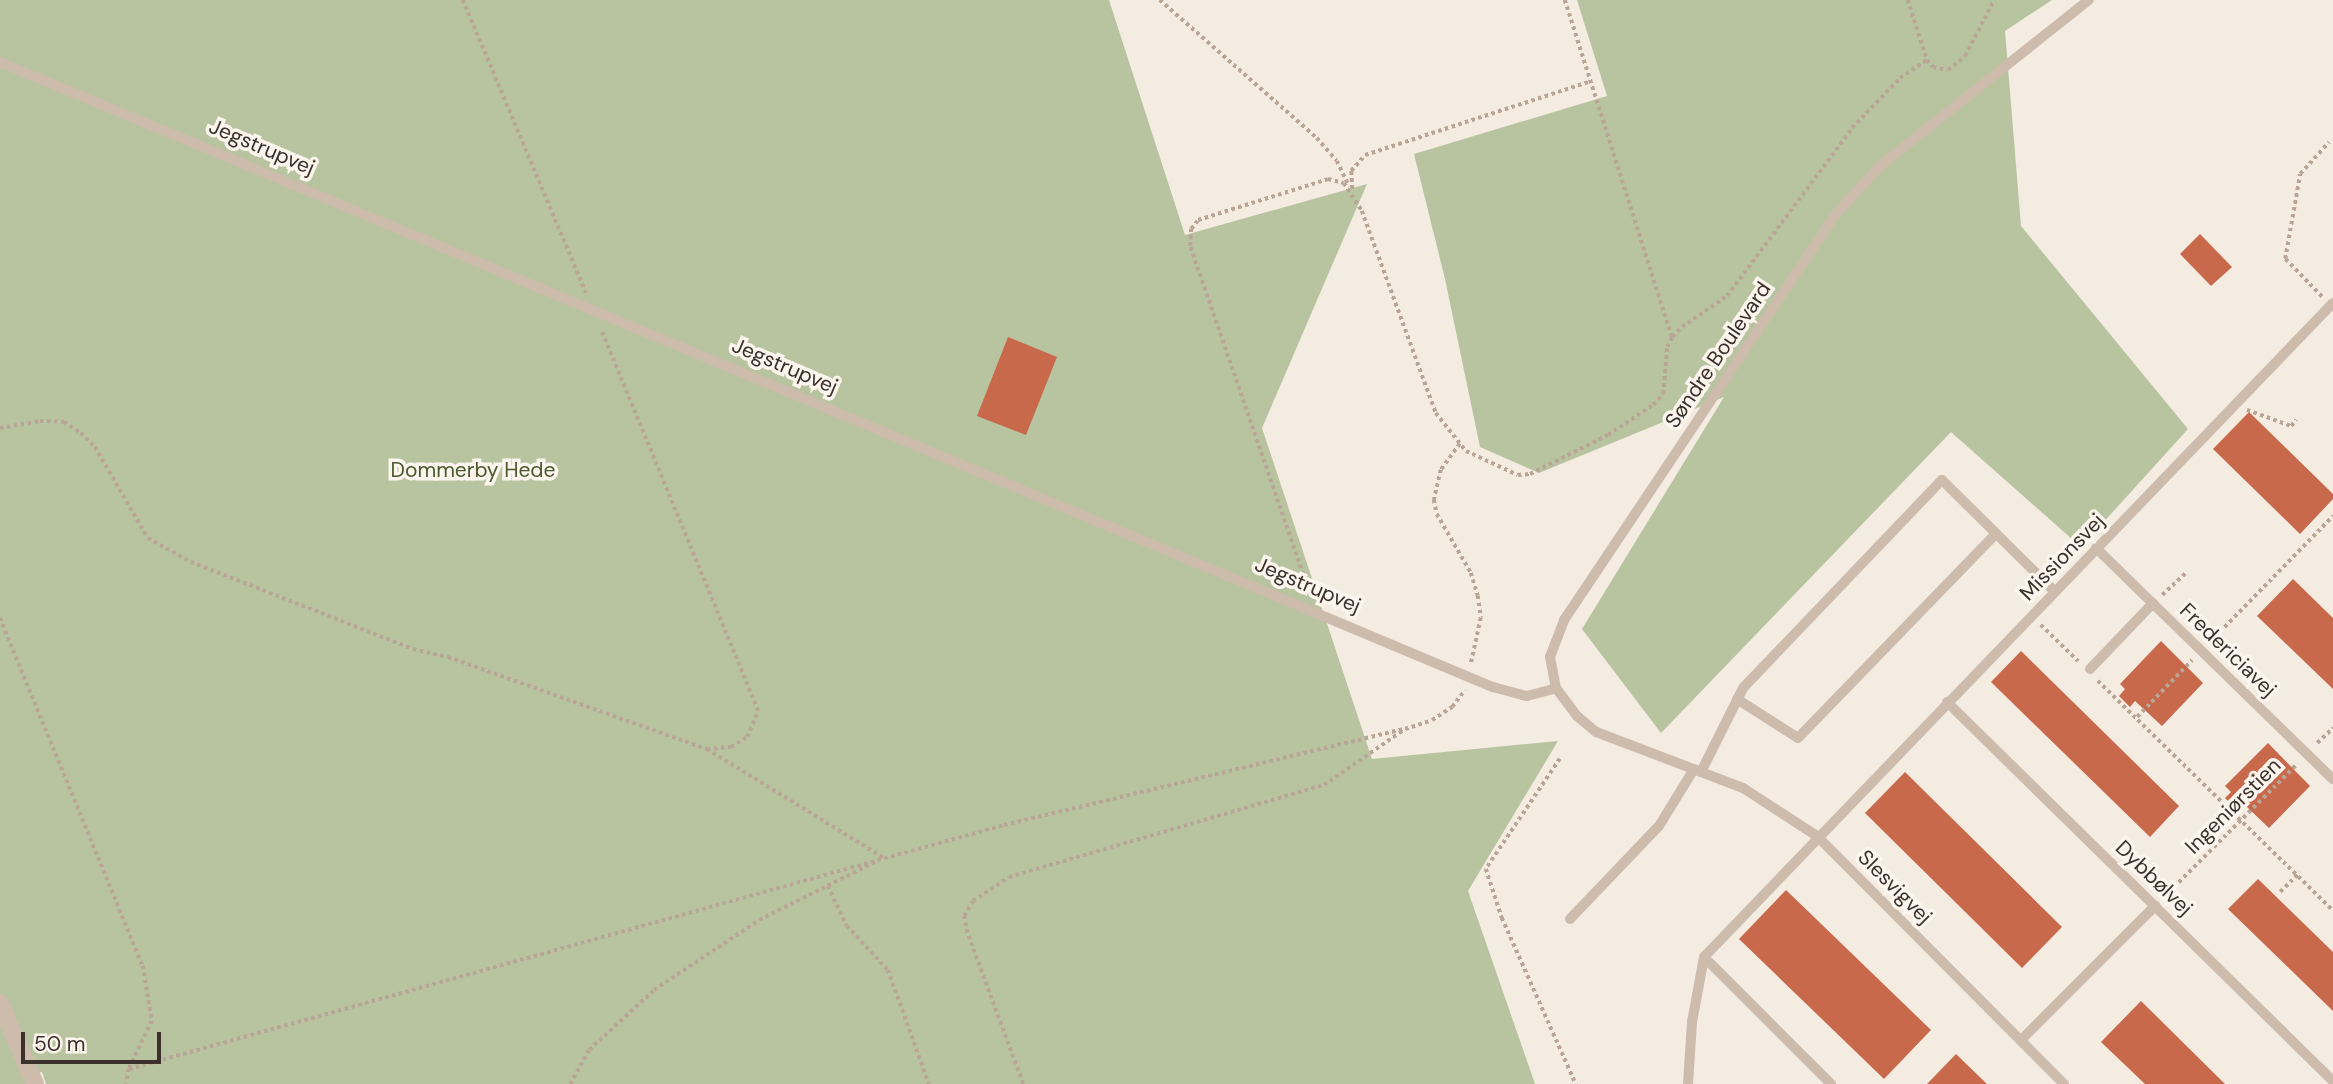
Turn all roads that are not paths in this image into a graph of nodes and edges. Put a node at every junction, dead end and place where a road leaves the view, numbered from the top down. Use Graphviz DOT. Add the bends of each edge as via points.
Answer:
graph roads {
  1 [pos="2089,0"];
  2 [pos="0,62"];
  3 [pos="2332,305"];
  4 [pos="1996,534"];
  5 [pos="2096,548"];
  6 [pos="2055,592"];
  7 [pos="2153,603"];
  8 [pos="2090,669"];
  9 [pos="1556,688"];
  10 [pos="1737,699"];
  11 [pos="1947,702"];
  12 [pos="1668,759"];
  13 [pos="1697,771"];
  14 [pos="2333,779"];
  15 [pos="1817,836"];
  16 [pos="2155,906"];
  17 [pos="1570,919"];
  18 [pos="1704,957"];
  19 [pos="0,1003"];
  20 [pos="2021,1040"];
  21 [pos="2333,1081"];
  22 [pos="35,1084"];
  23 [pos="1688,1084"];
  24 [pos="1831,1084"];
  25 [pos="2064,1084"];
  1 -- 9 [label="lane, Søndre Boulevard" via="1880,166 1835,215 1564,620 1550,657"];
  2 -- 9 [label="lane, Jegstrupvej" via="1470,678 1527,696"];
  3 -- 5 [label="lane, Missionsvej"];
  4 -- 6 [label="lane"];
  4 -- 10 [label="lane" via="1798,738"];
  4 -- 10 [label="lane" via="1942,480"];
  5 -- 6 [label="lane, Missionsvej"];
  5 -- 7 [label="lane, Fredericiavej"];
  6 -- 11 [label="lane, Missionsvej"];
  7 -- 8 [label="lane"];
  7 -- 14 [label="lane, Fredericiavej"];
  9 -- 12 [label="lane, Søndre Boulevard" via="1596,732"];
  10 -- 13 [label="lane"];
  11 -- 15 [label="lane, Missionsvej"];
  11 -- 16 [label="lane, Dybbølvej"];
  12 -- 13 [label="lane, Slesvigvej"];
  13 -- 15 [label="lane, Slesvigvej" via="1743,788"];
  13 -- 17 [label="lane" via="1659,826"];
  15 -- 18 [label="lane, Missionsvej"];
  15 -- 20 [label="lane, Slesvigvej"];
  16 -- 20 [label="lane"];
  16 -- 21 [label="lane, Dybbølvej"];
  18 -- 23 [label="lane" via="1692,1022"];
  18 -- 24 [label="lane"];
  19 -- 22 [label="street"];
  20 -- 25 [label="lane, Slesvigvej"];
}
